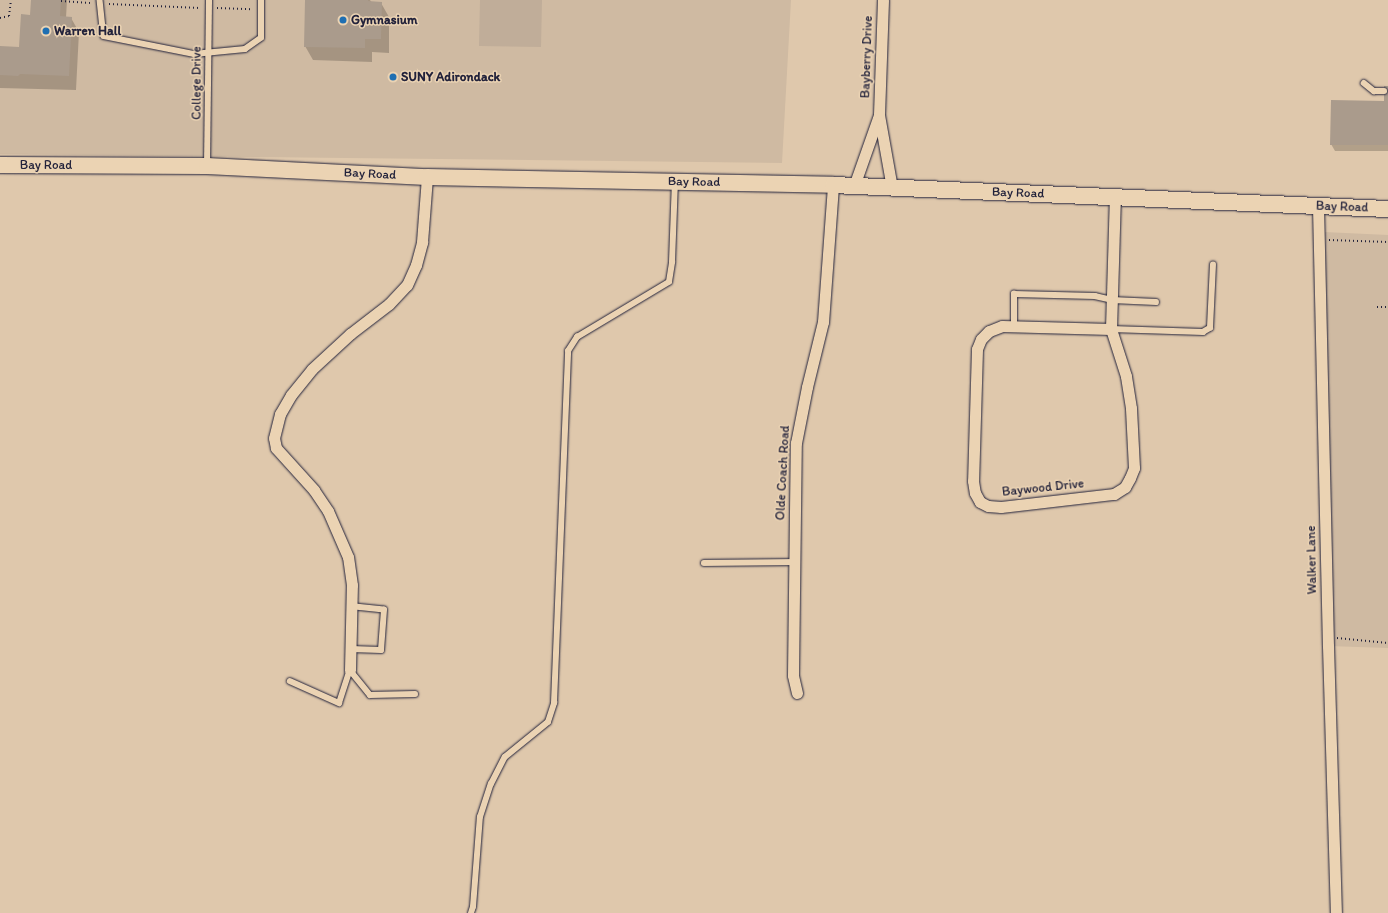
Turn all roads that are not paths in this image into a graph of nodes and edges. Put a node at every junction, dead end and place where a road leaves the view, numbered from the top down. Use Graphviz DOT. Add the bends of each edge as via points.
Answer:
graph roads {
  1 [pos="100,0"];
  2 [pos="209,0"];
  3 [pos="261,0"];
  4 [pos="883,0"];
  5 [pos="208,53"];
  6 [pos="1364,83"];
  7 [pos="1384,91"];
  8 [pos="879,115"];
  9 [pos="0,165"];
  10 [pos="207,166"];
  11 [pos="427,177"];
  12 [pos="675,182"];
  13 [pos="833,185"];
  14 [pos="854,186"];
  15 [pos="892,188"];
  16 [pos="1115,197"];
  17 [pos="1318,206"];
  18 [pos="1388,209"];
  19 [pos="1213,265"];
  20 [pos="1112,300"];
  21 [pos="1156,302"];
  22 [pos="1014,327"];
  23 [pos="1111,329"];
  24 [pos="794,562"];
  25 [pos="704,563"];
  26 [pos="353,607"];
  27 [pos="351,648"];
  28 [pos="350,670"];
  29 [pos="290,681"];
  30 [pos="797,693"];
  31 [pos="415,694"];
  32 [pos="471,913"];
  33 [pos="1336,913"];
  1 -- 5 [label="lane" via="104,36 194,54"];
  2 -- 5 [label="lane, College Drive"];
  3 -- 5 [label="lane" via="261,38 245,49"];
  4 -- 8 [label="street, Bayberry Drive"];
  5 -- 10 [label="lane, College Drive"];
  6 -- 7 [label="lane" via="1374,91"];
  8 -- 14 [label="street, Bayberry Drive"];
  8 -- 15 [label="street, Bayberry Drive"];
  9 -- 10 [label="street, Bay Road"];
  10 -- 11 [label="street, Bay Road"];
  11 -- 12 [label="street, Bay Road"];
  11 -- 26 [label="street" via="422,242 416,265 406,285 389,304 350,334 312,369 291,395 276,426 276,448 314,490 338,531 348,557"];
  12 -- 13 [label="street, Bay Road"];
  12 -- 32 [label="lane" via="669,282 577,337 568,351 554,703 548,722 505,757 491,784 480,817"];
  13 -- 14 [label="street, Bay Road"];
  13 -- 24 [label="street, Olde Coach Road" via="823,322 796,443"];
  14 -- 15 [label="street, Bay Road"];
  15 -- 16 [label="street, Bay Road"];
  16 -- 17 [label="street, Bay Road"];
  16 -- 20 [label="street, Baywood Drive"];
  17 -- 18 [label="street, Bay Road"];
  17 -- 33 [label="street, Walker Lane"];
  19 -- 23 [label="lane" via="1210,328 1203,332"];
  20 -- 21 [label="lane"];
  20 -- 22 [label="lane" via="1095,296 1014,294"];
  20 -- 23 [label="street, Baywood Drive"];
  22 -- 23 [label="street, Baywood Drive"];
  22 -- 23 [label="street, Baywood Drive" via="1002,326 989,331 981,338 977,348 973,481 980,502 988,506 1001,507 1114,494 1125,487 1134,468 1131,408 1126,376"];
  24 -- 25 [label="lane"];
  24 -- 30 [label="street, Olde Coach Road" via="793,676"];
  26 -- 27 [label="street"];
  26 -- 27 [label="lane" via="384,610 381,650"];
  27 -- 28 [label="street"];
  28 -- 29 [label="lane" via="338,703"];
  28 -- 31 [label="lane" via="370,695"];
}
